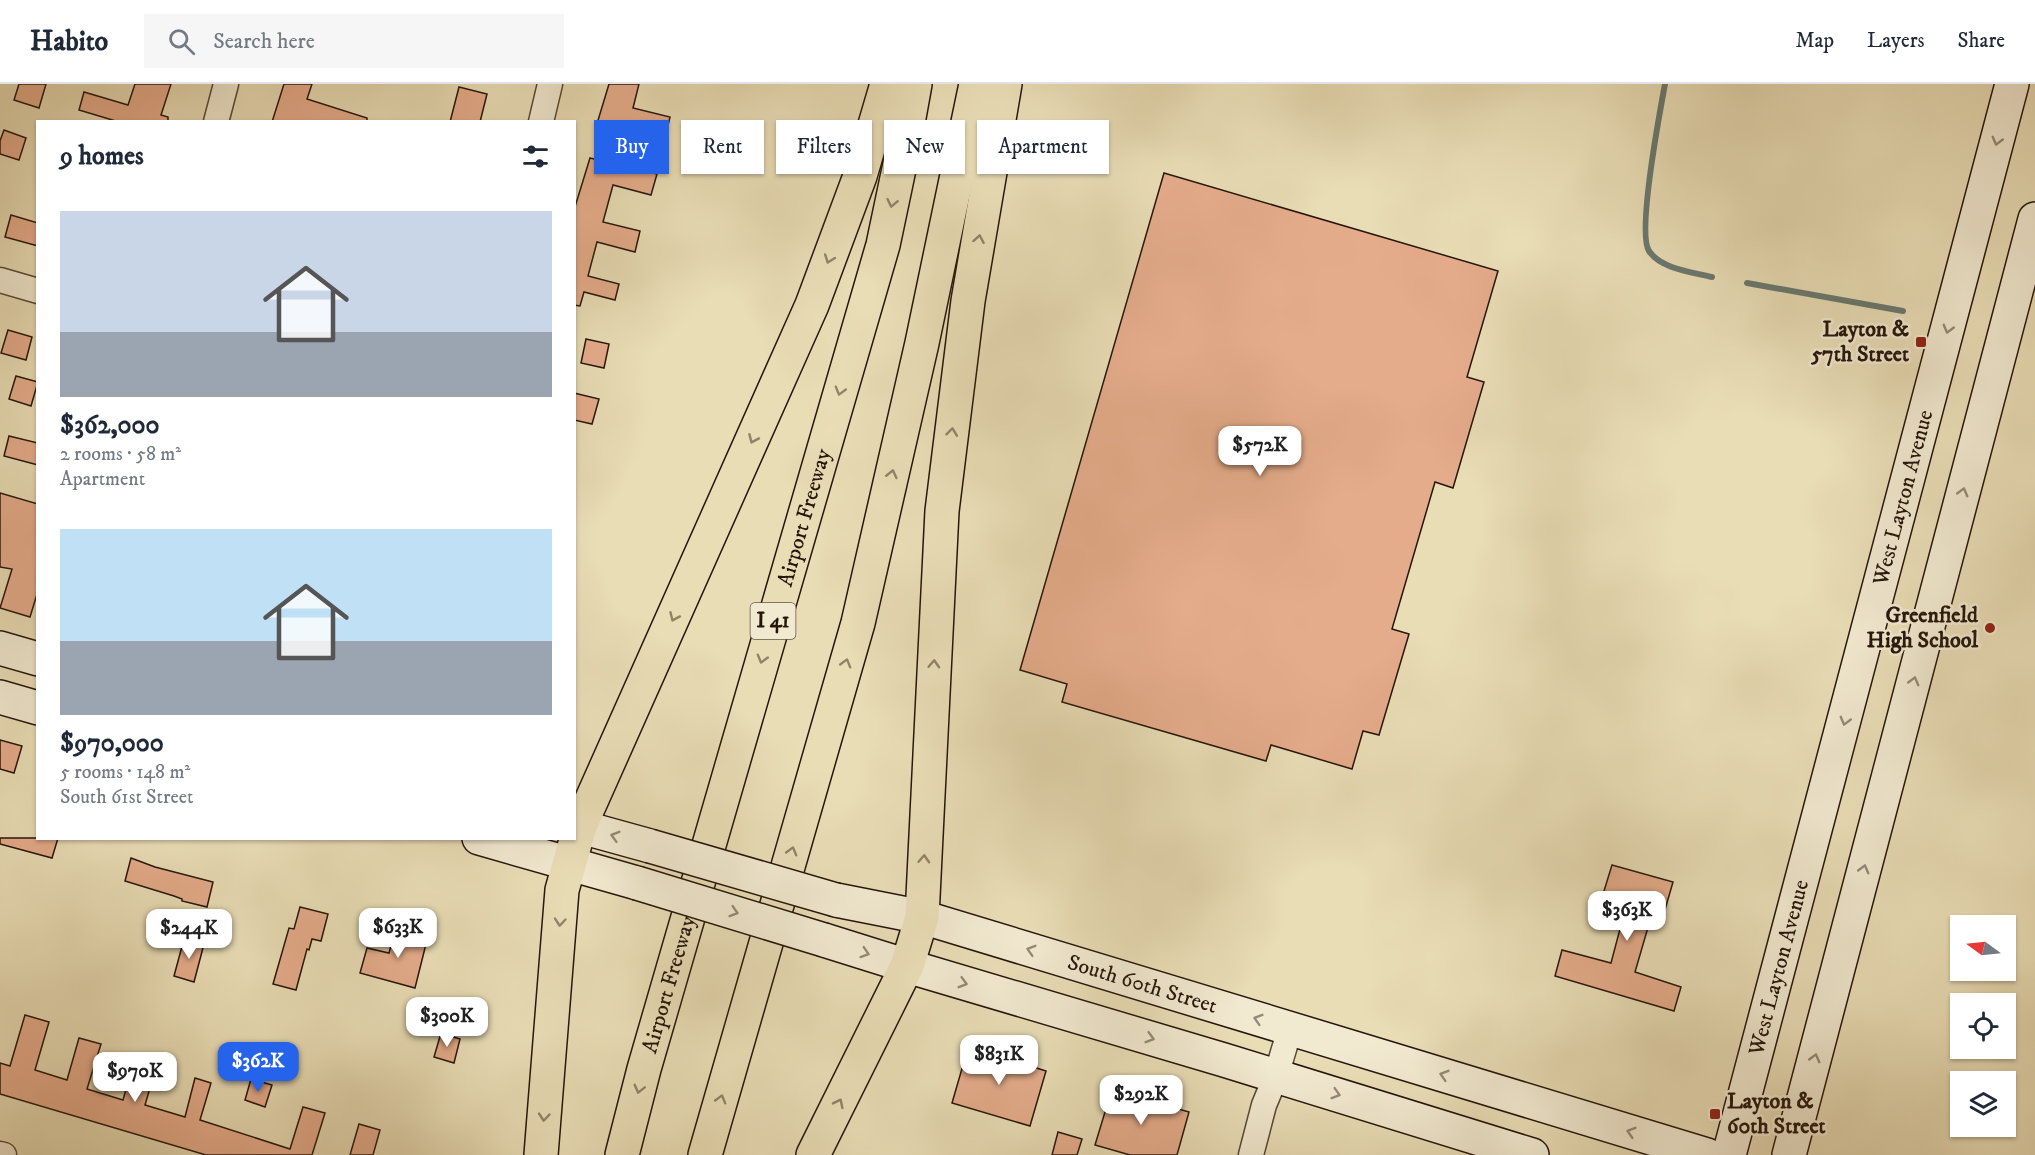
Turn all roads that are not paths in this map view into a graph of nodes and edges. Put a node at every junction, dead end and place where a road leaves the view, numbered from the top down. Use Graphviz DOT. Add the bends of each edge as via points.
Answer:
graph roads {
  1 [pos="226,84"];
  2 [pos="550,84"];
  3 [pos="887,84"];
  4 [pos="915,84"];
  5 [pos="976,84"];
  6 [pos="1005,84"];
  7 [pos="2012,84"];
  8 [pos="217,120"];
  9 [pos="541,120"];
  10 [pos="2035,219"];
  11 [pos="0,280"];
  12 [pos="36,290"];
  13 [pos="0,648"];
  14 [pos="36,658"];
  15 [pos="0,697"];
  16 [pos="36,707"];
  17 [pos="577,825"];
  18 [pos="486,840"];
  19 [pos="574,840"];
  20 [pos="569,865"];
  21 [pos="922,917"];
  22 [pos="906,966"];
  23 [pos="1290,1029"];
  24 [pos="1276,1076"];
  25 [pos="1527,1101"];
  26 [pos="1523,1152"];
  27 [pos="541,1155"];
  28 [pos="622,1155"];
  29 [pos="705,1155"];
  30 [pos="813,1155"];
  31 [pos="1251,1155"];
  32 [pos="1707,1155"];
  33 [pos="1729,1155"];
  34 [pos="1789,1155"];
  1 -- 8 [label="street"];
  2 -- 9 [label="street"];
  3 -- 17 [label="highway, one-way" via="860,176 813,305"];
  4 -- 28 [label="highway, Airport Freeway / I 41, one-way" via="883,245"];
  29 -- 5 [label="highway, one-way" via="858,623"];
  21 -- 6 [label="highway, one-way" via="942,511 969,300"];
  7 -- 33 [label="main road, West Layton Avenue, one-way"];
  34 -- 10 [label="main road, one-way"];
  11 -- 12 [label="street"];
  13 -- 14 [label="main road"];
  15 -- 16 [label="main road"];
  21 -- 17 [label="main road, South 60th Street, one-way, bridge" via="836,900"];
  18 -- 20 [label="main road"];
  19 -- 20 [label="highway"];
  20 -- 22 [label="main road, one-way, bridge"];
  20 -- 27 [label="highway, one-way" via="562,890"];
  21 -- 22 [label="highway"];
  23 -- 21 [label="main road, South 60th Street, one-way"];
  22 -- 24 [label="main road, one-way"];
  30 -- 22 [label="highway, one-way"];
  23 -- 24 [label="street"];
  25 -- 23 [label="main road, South 60th Street, one-way"];
  24 -- 26 [label="main road, one-way"];
  24 -- 31 [label="street"];
  25 -- 26 [label="main road"];
  32 -- 25 [label="main road, South 60th Street, one-way"];
}
